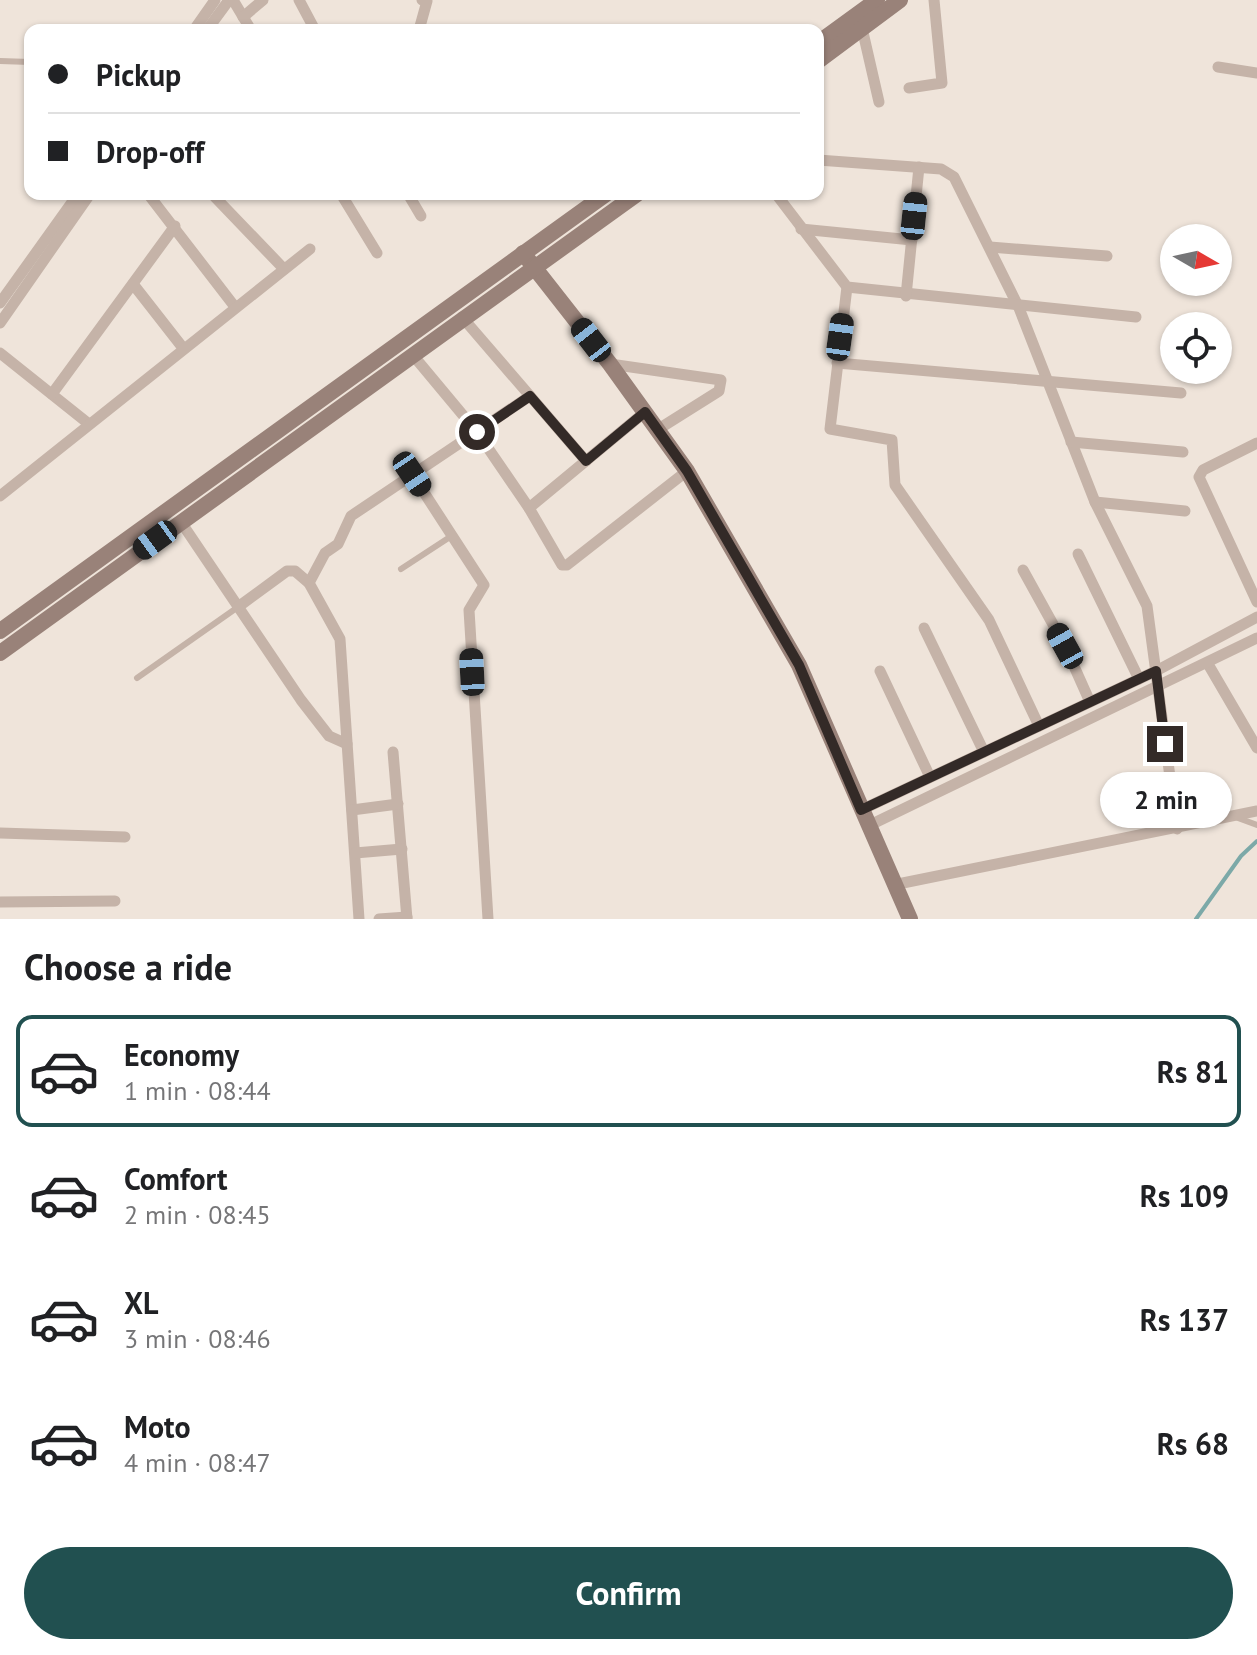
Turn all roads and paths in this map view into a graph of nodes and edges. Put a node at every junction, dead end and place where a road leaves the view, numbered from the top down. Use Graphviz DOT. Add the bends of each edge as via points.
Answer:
graph roads {
  1 [pos="215,0"];
  2 [pos="231,0"];
  3 [pos="263,0"];
  4 [pos="299,0"];
  5 [pos="422,0"];
  6 [pos="877,0"];
  7 [pos="900,0"];
  8 [pos="934,0"];
  9 [pos="243,17"];
  10 [pos="198,24"];
  11 [pos="212,24"];
  12 [pos="247,24"];
  13 [pos="312,24"];
  14 [pos="421,24"];
  15 [pos="862,28"];
  16 [pos="824,39"];
  17 [pos="824,56"];
  18 [pos="0,61"];
  19 [pos="24,62"];
  20 [pos="1218,67"];
  21 [pos="1257,73"];
  22 [pos="909,88"];
  23 [pos="879,102"];
  24 [pos="824,160"];
  25 [pos="919,167"];
  26 [pos="74,200"];
  27 [pos="86,200"];
  28 [pos="153,200"];
  29 [pos="218,200"];
  30 [pos="345,200"];
  31 [pos="412,200"];
  32 [pos="598,200"];
  33 [pos="629,200"];
  34 [pos="780,200"];
  35 [pos="421,216"];
  36 [pos="175,226"];
  37 [pos="801,229"];
  38 [pos="912,240"];
  39 [pos="990,247"];
  40 [pos="310,249"];
  41 [pos="377,253"];
  42 [pos="523,253"];
  43 [pos="1107,256"];
  44 [pos="535,267"];
  45 [pos="284,269"];
  46 [pos="133,284"];
  47 [pos="847,287"];
  48 [pos="906,296"];
  49 [pos="0,303"];
  50 [pos="235,307"];
  51 [pos="1019,308"];
  52 [pos="462,317"];
  53 [pos="1136,317"];
  54 [pos="0,323"];
  55 [pos="183,348"];
  56 [pos="0,353"];
  57 [pos="412,354"];
  58 [pos="837,363"];
  59 [pos="610,364"];
  60 [pos="1050,384"];
  61 [pos="1181,393"];
  62 [pos="52,394"];
  63 [pos="530,396"];
  64 [pos="645,412"];
  65 [pos="89,424"];
  66 [pos="657,430"];
  67 [pos="477,432"];
  68 [pos="1071,442"];
  69 [pos="1257,443"];
  70 [pos="1183,452"];
  71 [pos="586,461"];
  72 [pos="687,471"];
  73 [pos="412,474"];
  74 [pos="0,496"];
  75 [pos="1095,502"];
  76 [pos="529,508"];
  77 [pos="1185,511"];
  78 [pos="181,522"];
  79 [pos="453,535"];
  80 [pos="1078,554"];
  81 [pos="401,569"];
  82 [pos="1023,570"];
  83 [pos="309,583"];
  84 [pos="1257,602"];
  85 [pos="238,607"];
  86 [pos="1257,617"];
  87 [pos="924,628"];
  88 [pos="0,631"];
  89 [pos="1257,638"];
  90 [pos="0,653"];
  91 [pos="1208,664"];
  92 [pos="880,671"];
  93 [pos="1156,671"];
  94 [pos="137,678"];
  95 [pos="1139,679"];
  96 [pos="1158,688"];
  97 [pos="1090,702"];
  98 [pos="1039,726"];
  99 [pos="1006,741"];
  100 [pos="347,744"];
  101 [pos="1257,748"];
  102 [pos="393,752"];
  103 [pos="984,752"];
  104 [pos="1013,758"];
  105 [pos="930,777"];
  106 [pos="398,804"];
  107 [pos="352,810"];
  108 [pos="1257,811"];
  109 [pos="1235,817"];
  110 [pos="864,818"];
  111 [pos="1254,823"];
  112 [pos="1177,829"];
  113 [pos="0,833"];
  114 [pos="125,837"];
  115 [pos="402,849"];
  116 [pos="355,853"];
  117 [pos="889,876"];
  118 [pos="115,901"];
  119 [pos="0,902"];
  120 [pos="407,918"];
  121 [pos="359,919"];
  122 [pos="379,919"];
  123 [pos="488,919"];
  124 [pos="910,919"];
  1 -- 10 [label="street"];
  2 -- 9 [label="street"];
  2 -- 11 [label="street"];
  3 -- 9 [label="street"];
  4 -- 13 [label="street"];
  5 -- 14 [label="street" via="427,1"];
  6 -- 16 [label="main road"];
  7 -- 15 [label="main road"];
  8 -- 22 [label="street" via="942,83"];
  9 -- 12 [label="street"];
  15 -- 17 [label="main road"];
  15 -- 23 [label="street"];
  18 -- 19 [label="lane"];
  20 -- 21 [label="street"];
  24 -- 25 [label="street"];
  25 -- 38 [label="street"];
  25 -- 39 [label="street" via="941,169 954,177"];
  26 -- 49 [label="street"];
  27 -- 54 [label="street"];
  28 -- 36 [label="street"];
  29 -- 45 [label="street"];
  30 -- 41 [label="street"];
  31 -- 35 [label="street"];
  32 -- 42 [label="main road"];
  33 -- 44 [label="main road"];
  34 -- 37 [label="street"];
  36 -- 46 [label="street"];
  36 -- 50 [label="street"];
  37 -- 38 [label="street"];
  37 -- 47 [label="street"];
  38 -- 48 [label="street"];
  39 -- 43 [label="street"];
  39 -- 51 [label="street"];
  40 -- 45 [label="street"];
  42 -- 44 [label="main road"];
  42 -- 88 [label="main road"];
  44 -- 52 [label="main road"];
  44 -- 59 [label="main road"];
  45 -- 50 [label="street"];
  46 -- 55 [label="street"];
  46 -- 62 [label="street"];
  47 -- 48 [label="street"];
  47 -- 58 [label="street"];
  48 -- 51 [label="street"];
  50 -- 55 [label="street"];
  51 -- 53 [label="street"];
  51 -- 60 [label="street"];
  52 -- 57 [label="main road"];
  52 -- 63 [label="street"];
  55 -- 65 [label="street"];
  56 -- 62 [label="street"];
  57 -- 67 [label="street"];
  57 -- 78 [label="main road"];
  58 -- 60 [label="street"];
  58 -- 98 [label="street" via="830,429 892,440 895,485 989,620"];
  59 -- 64 [label="main road"];
  59 -- 66 [label="street" via="721,380 719,391"];
  60 -- 61 [label="street"];
  60 -- 68 [label="street"];
  62 -- 65 [label="street"];
  63 -- 67 [label="street"];
  63 -- 71 [label="street"];
  64 -- 66 [label="main road"];
  64 -- 71 [label="street"];
  65 -- 74 [label="street"];
  66 -- 72 [label="main road"];
  67 -- 73 [label="street"];
  67 -- 76 [label="street"];
  68 -- 70 [label="street"];
  68 -- 75 [label="street"];
  69 -- 84 [label="street" via="1203,470 1199,477"];
  71 -- 76 [label="street"];
  72 -- 76 [label="street" via="567,565 559,563"];
  72 -- 110 [label="main road" via="799,665"];
  73 -- 79 [label="street"];
  73 -- 83 [label="street" via="348,519 338,544 325,553"];
  75 -- 77 [label="street"];
  75 -- 93 [label="street" via="1147,606"];
  78 -- 85 [label="street"];
  78 -- 90 [label="main road"];
  79 -- 81 [label="lane"];
  79 -- 123 [label="street" via="484,585 469,610"];
  80 -- 95 [label="street"];
  82 -- 97 [label="street"];
  83 -- 85 [label="street" via="287,571"];
  83 -- 100 [label="street" via="339,635"];
  85 -- 94 [label="lane"];
  85 -- 100 [label="street" via="329,736"];
  86 -- 93 [label="street"];
  87 -- 103 [label="street"];
  89 -- 91 [label="street"];
  91 -- 96 [label="street"];
  91 -- 101 [label="street"];
  92 -- 105 [label="street"];
  93 -- 95 [label="street"];
  93 -- 96 [label="street"];
  95 -- 97 [label="street"];
  96 -- 104 [label="street"];
  96 -- 112 [label="street"];
  97 -- 98 [label="street"];
  98 -- 99 [label="street"];
  99 -- 103 [label="street"];
  99 -- 104 [label="street"];
  100 -- 107 [label="street"];
  102 -- 106 [label="street"];
  103 -- 105 [label="street"];
  104 -- 110 [label="street"];
  105 -- 110 [label="street"];
  106 -- 107 [label="street"];
  106 -- 115 [label="street"];
  107 -- 116 [label="street"];
  108 -- 109 [label="street"];
  109 -- 111 [label="lane"];
  109 -- 112 [label="street"];
  110 -- 117 [label="main road"];
  112 -- 117 [label="street"];
  113 -- 114 [label="street"];
  115 -- 116 [label="street"];
  115 -- 120 [label="street"];
  116 -- 121 [label="street"];
  117 -- 124 [label="main road"];
  118 -- 119 [label="street"];
  120 -- 122 [label="street"];
}
